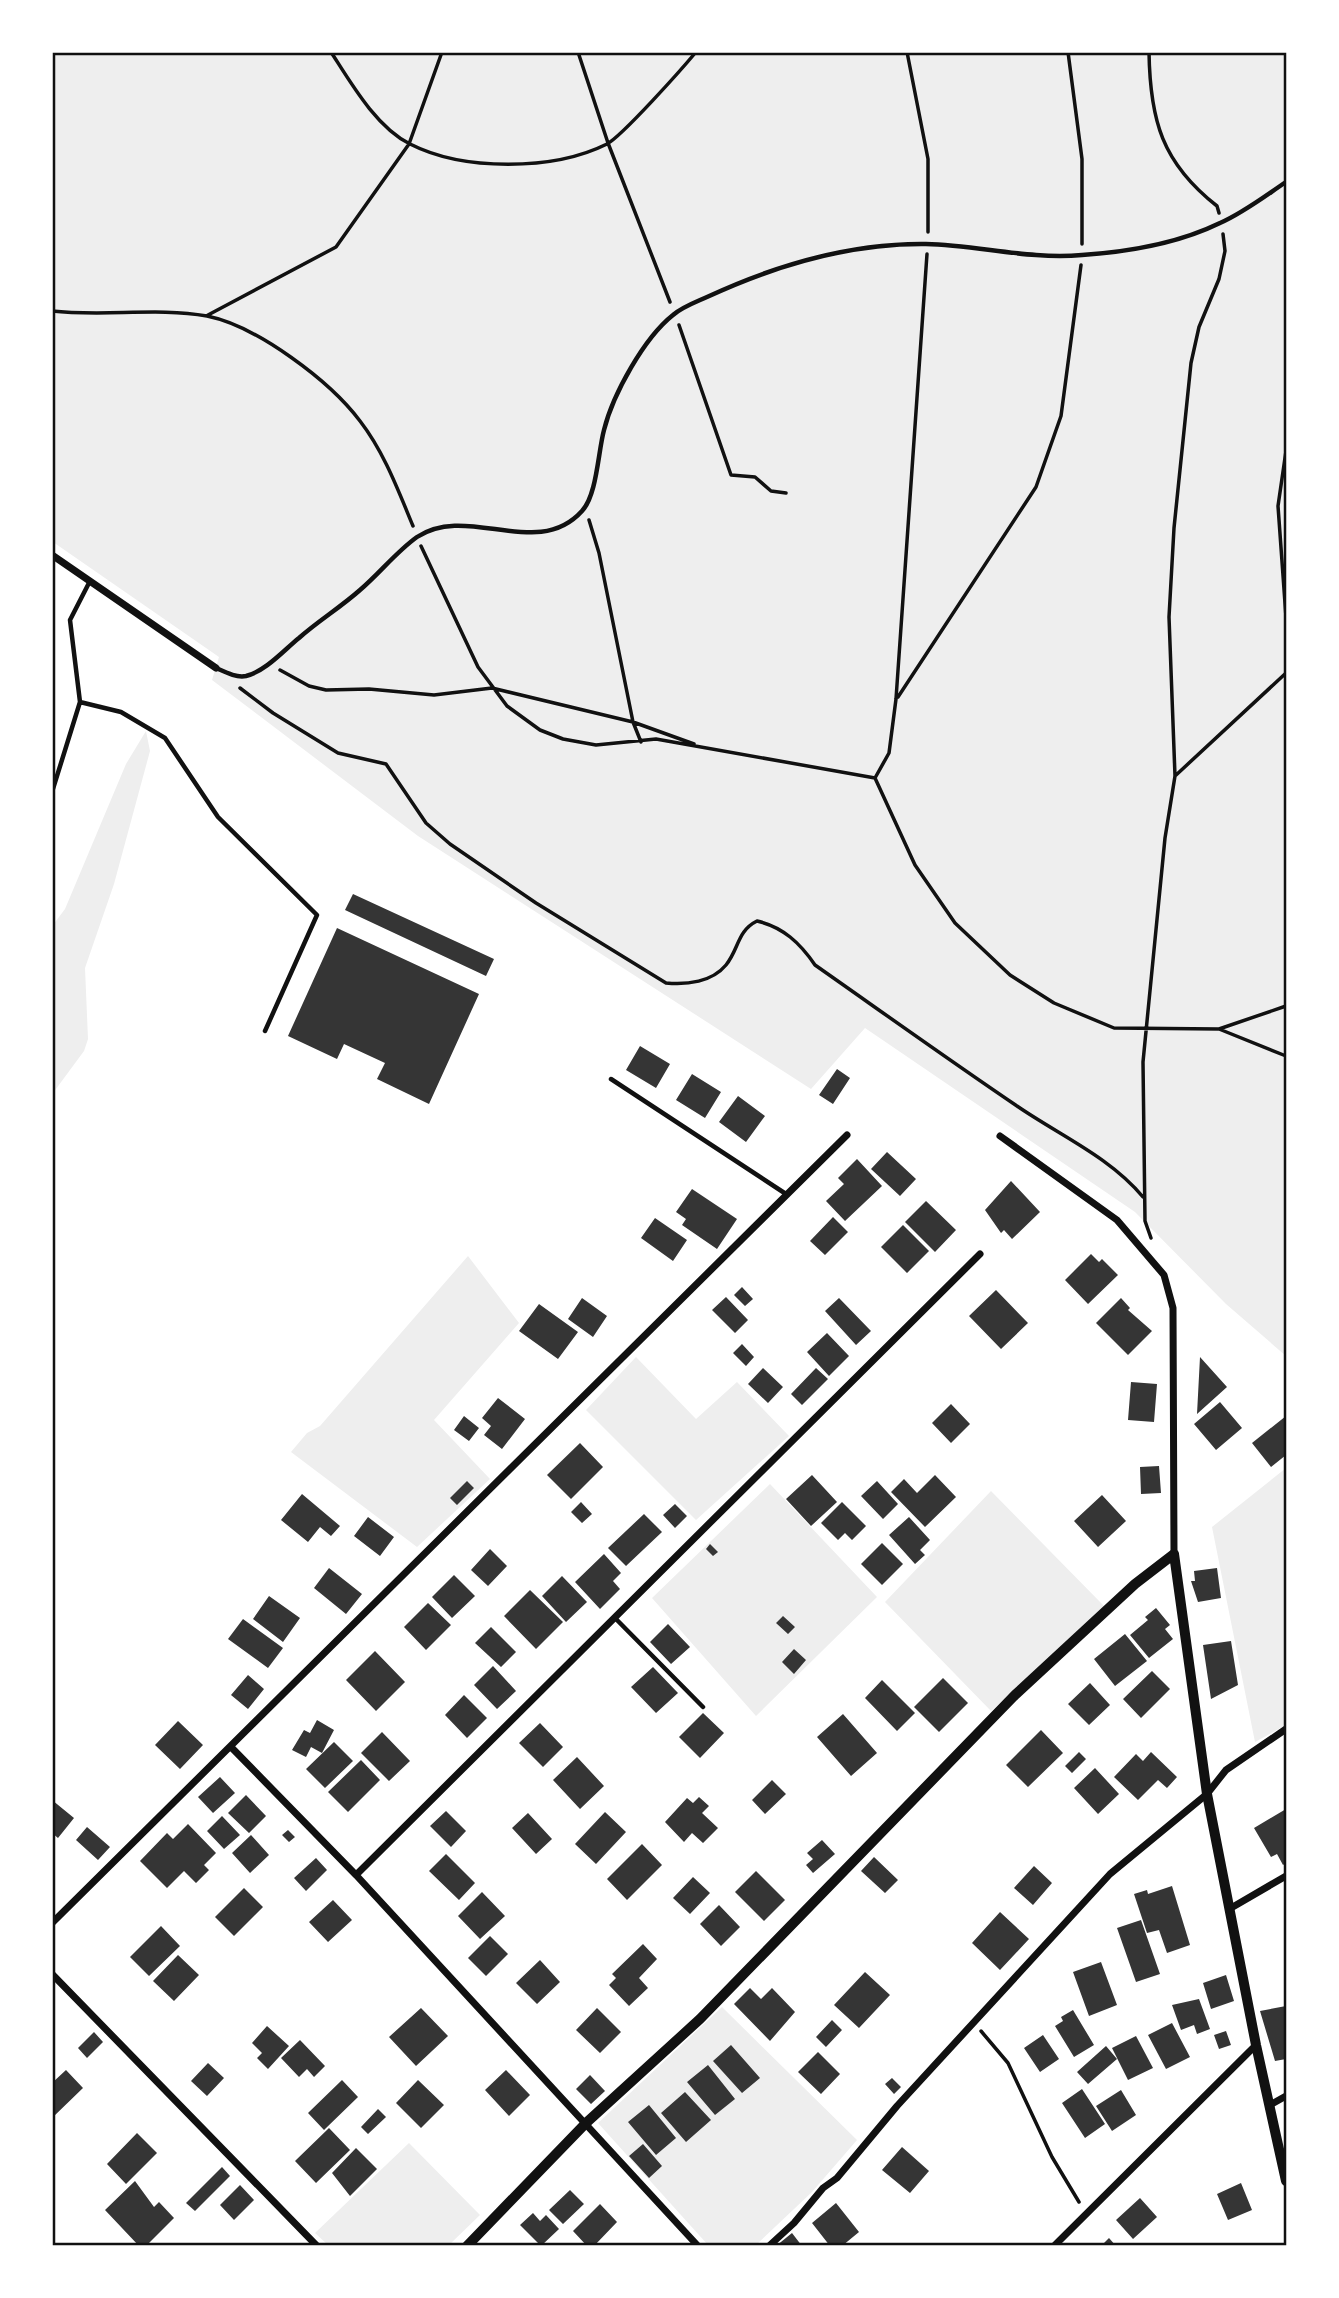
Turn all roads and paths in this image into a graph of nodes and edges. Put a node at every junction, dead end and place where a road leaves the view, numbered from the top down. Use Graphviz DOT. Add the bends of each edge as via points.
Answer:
graph roads {
  1 [pos="331,52"];
  2 [pos="442,52"];
  3 [pos="578,52"];
  4 [pos="695,52"];
  5 [pos="907,52"];
  6 [pos="1068,52"];
  7 [pos="1149,52"];
  8 [pos="608,143"];
  9 [pos="409,144"];
  10 [pos="1286,182"];
  11 [pos="1223,223"];
  12 [pos="927,244"];
  13 [pos="1082,256"];
  14 [pos="52,311"];
  15 [pos="674,313"];
  16 [pos="206,316"];
  17 [pos="1286,451"];
  18 [pos="786,493"];
  19 [pos="586,508"];
  20 [pos="418,537"];
  21 [pos="52,555"];
  22 [pos="90,580"];
  23 [pos="1286,617"];
  24 [pos="267,664"];
  25 [pos="216,668"];
  26 [pos="1286,673"];
  27 [pos="231,675"];
  28 [pos="492,688"];
  29 [pos="897,699"];
  30 [pos="80,702"];
  31 [pos="633,722"];
  32 [pos="641,742"];
  33 [pos="702,747"];
  34 [pos="1175,776"];
  35 [pos="875,778"];
  36 [pos="52,792"];
  37 [pos="1286,1006"];
  38 [pos="1147,1029"];
  39 [pos="1219,1029"];
  40 [pos="265,1031"];
  41 [pos="1286,1056"];
  42 [pos="611,1079"];
  43 [pos="847,1135"];
  44 [pos="1000,1136"];
  45 [pos="786,1195"];
  46 [pos="1144,1199"];
  47 [pos="1144,1221"];
  48 [pos="981,1254"];
  49 [pos="1174,1554"];
  50 [pos="615,1618"];
  51 [pos="703,1707"];
  52 [pos="1286,1728"];
  53 [pos="231,1747"];
  54 [pos="1207,1794"];
  55 [pos="356,1875"];
  56 [pos="1286,1876"];
  57 [pos="1231,1908"];
  58 [pos="52,1923"];
  59 [pos="52,1974"];
  60 [pos="974,2022"];
  61 [pos="1256,2045"];
  62 [pos="1286,2096"];
  63 [pos="1270,2105"];
  64 [pos="586,2123"];
  65 [pos="1286,2181"];
  66 [pos="1085,2213"];
  67 [pos="317,2245"];
  68 [pos="467,2245"];
  69 [pos="698,2245"];
  70 [pos="769,2245"];
  71 [pos="1054,2245"];
  1 -- 9 [label="path" via="354,87"];
  2 -- 9 [label="path"];
  3 -- 8 [label="path"];
  4 -- 8 [label="path"];
  5 -- 12 [label="path" via="928,159"];
  6 -- 13 [label="path" via="1082,159"];
  7 -- 11 [label="path" via="1150,99 1164,141 1180,173 1217,206"];
  8 -- 9 [label="path" via="566,157 476,165"];
  8 -- 15 [label="path"];
  9 -- 16 [label="path" via="336,247"];
  10 -- 11 [label="lane"];
  11 -- 13 [label="lane" via="1192,235"];
  11 -- 34 [label="path" via="1225,251 1219,279 1199,327 1191,363 1174,528 1169,617"];
  12 -- 13 [label="lane"];
  12 -- 15 [label="lane" via="874,246 821,256 731,286"];
  12 -- 29 [label="path"];
  13 -- 29 [label="path" via="1061,416 1036,487"];
  14 -- 16 [label="path"];
  15 -- 18 [label="path" via="731,474 755,477 771,491"];
  15 -- 19 [label="lane" via="654,333 628,374 604,428"];
  16 -- 20 [label="path" via="276,347 360,419"];
  17 -- 23 [label="path" via="1278,506"];
  19 -- 20 [label="lane" via="566,527 552,532 436,526"];
  19 -- 31 [label="path"];
  20 -- 24 [label="lane" via="352,598"];
  20 -- 28 [label="path" via="442,596"];
  21 -- 22 [label="street"];
  22 -- 25 [label="street"];
  22 -- 30 [label="lane" via="70,620"];
  24 -- 27 [label="lane" via="246,676"];
  24 -- 28 [label="path" via="326,690 434,695"];
  25 -- 27 [label="lane"];
  26 -- 34 [label="path"];
  27 -- 46 [label="path" via="243,691 273,713 338,752 386,764 426,823 450,844 666,983 691,985 726,965 748,925 757,921 782,931 815,965 1111,1166"];
  28 -- 31 [label="path"];
  28 -- 32 [label="path" via="523,718 563,739 608,746"];
  29 -- 35 [label="path" via="889,753"];
  30 -- 36 [label="lane"];
  30 -- 40 [label="lane" via="121,712 164,738 218,817 317,915"];
  31 -- 32 [label="path"];
  31 -- 33 [label="path"];
  32 -- 33 [label="path" via="656,739"];
  33 -- 35 [label="path"];
  34 -- 38 [label="path"];
  35 -- 38 [label="path" via="915,866 955,923 1010,975 1091,1020 1114,1028"];
  37 -- 39 [label="path"];
  38 -- 39 [label="path"];
  38 -- 46 [label="path"];
  39 -- 41 [label="path"];
  42 -- 45 [label="lane"];
  43 -- 45 [label="street"];
  44 -- 49 [label="street" via="1117,1220 1164,1275 1173,1308"];
  45 -- 53 [label="street"];
  46 -- 47 [label="path"];
  48 -- 50 [label="street"];
  49 -- 54 [label="street"];
  49 -- 64 [label="street" via="1015,1695 700,2019"];
  50 -- 51 [label="lane"];
  50 -- 55 [label="street"];
  52 -- 54 [label="street" via="1226,1770"];
  53 -- 55 [label="street"];
  53 -- 58 [label="street"];
  54 -- 57 [label="street"];
  54 -- 60 [label="street" via="1110,1874"];
  55 -- 64 [label="street"];
  56 -- 57 [label="street"];
  57 -- 61 [label="street"];
  59 -- 67 [label="street"];
  60 -- 66 [label="path" via="1008,2063 1052,2157"];
  60 -- 70 [label="street" via="837,2178"];
  61 -- 63 [label="street"];
  61 -- 66 [label="street"];
  62 -- 63 [label="street"];
  63 -- 65 [label="street"];
  64 -- 68 [label="street"];
  64 -- 69 [label="street"];
  66 -- 71 [label="street"];
}
